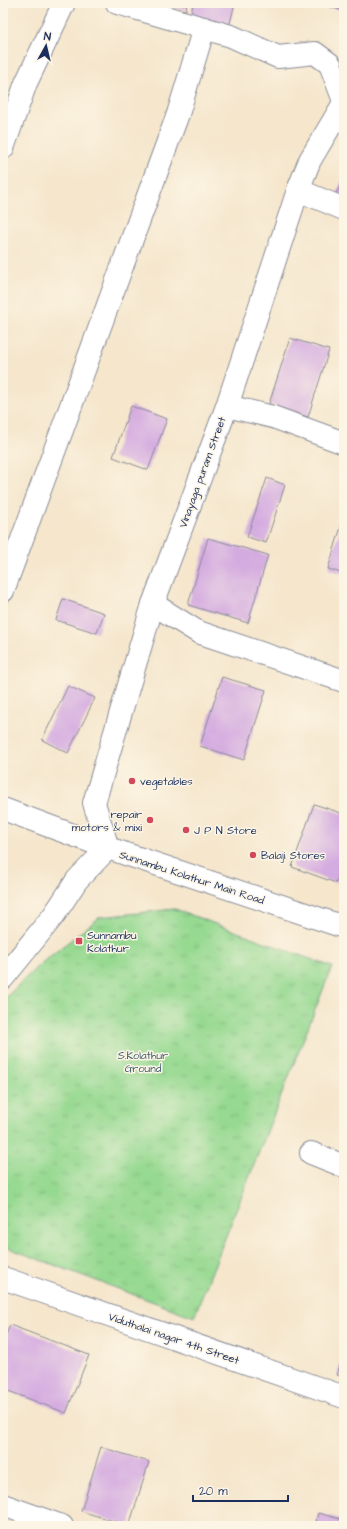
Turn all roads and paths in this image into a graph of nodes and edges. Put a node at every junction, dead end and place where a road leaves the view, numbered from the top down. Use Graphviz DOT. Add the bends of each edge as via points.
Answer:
graph roads {
  1 [pos="64,3"];
  2 [pos="118,3"];
  3 [pos="204,28"];
  4 [pos="344,102"];
  5 [pos="3,148"];
  6 [pos="298,190"];
  7 [pos="344,209"];
  8 [pos="227,406"];
  9 [pos="344,444"];
  10 [pos="3,591"];
  11 [pos="153,604"];
  12 [pos="344,681"];
  13 [pos="3,809"];
  14 [pos="108,848"];
  15 [pos="344,927"];
  16 [pos="3,978"];
  17 [pos="311,1154"];
  18 [pos="344,1166"];
  19 [pos="3,1278"];
  20 [pos="344,1397"];
  21 [pos="3,1505"];
  22 [pos="62,1526"];
  1 -- 5 [label="street" via="26,83"];
  2 -- 3 [label="street"];
  3 -- 4 [label="street, Vinayaga puram Street" via="231,36 278,57 315,53 330,64"];
  3 -- 10 [label="street" via="178,114"];
  4 -- 6 [label="street, Vinayaga puram Street" via="310,160"];
  6 -- 7 [label="street"];
  6 -- 8 [label="street, Vinayaga puram Street"];
  8 -- 9 [label="street" via="272,417"];
  8 -- 11 [label="street, Vinayaga puram Street"];
  11 -- 12 [label="street" via="198,632"];
  11 -- 14 [label="street, Vinayaga puram Street" via="94,803"];
  13 -- 14 [label="street"];
  14 -- 15 [label="street, Sunnambu Kolathur Main Road"];
  14 -- 16 [label="street, Sunnambu Kolathur Main Road" via="77,880 54,915"];
  17 -- 18 [label="street"];
  19 -- 20 [label="street, Viduthalai nagar 4th Street"];
  21 -- 22 [label="street"];
}
